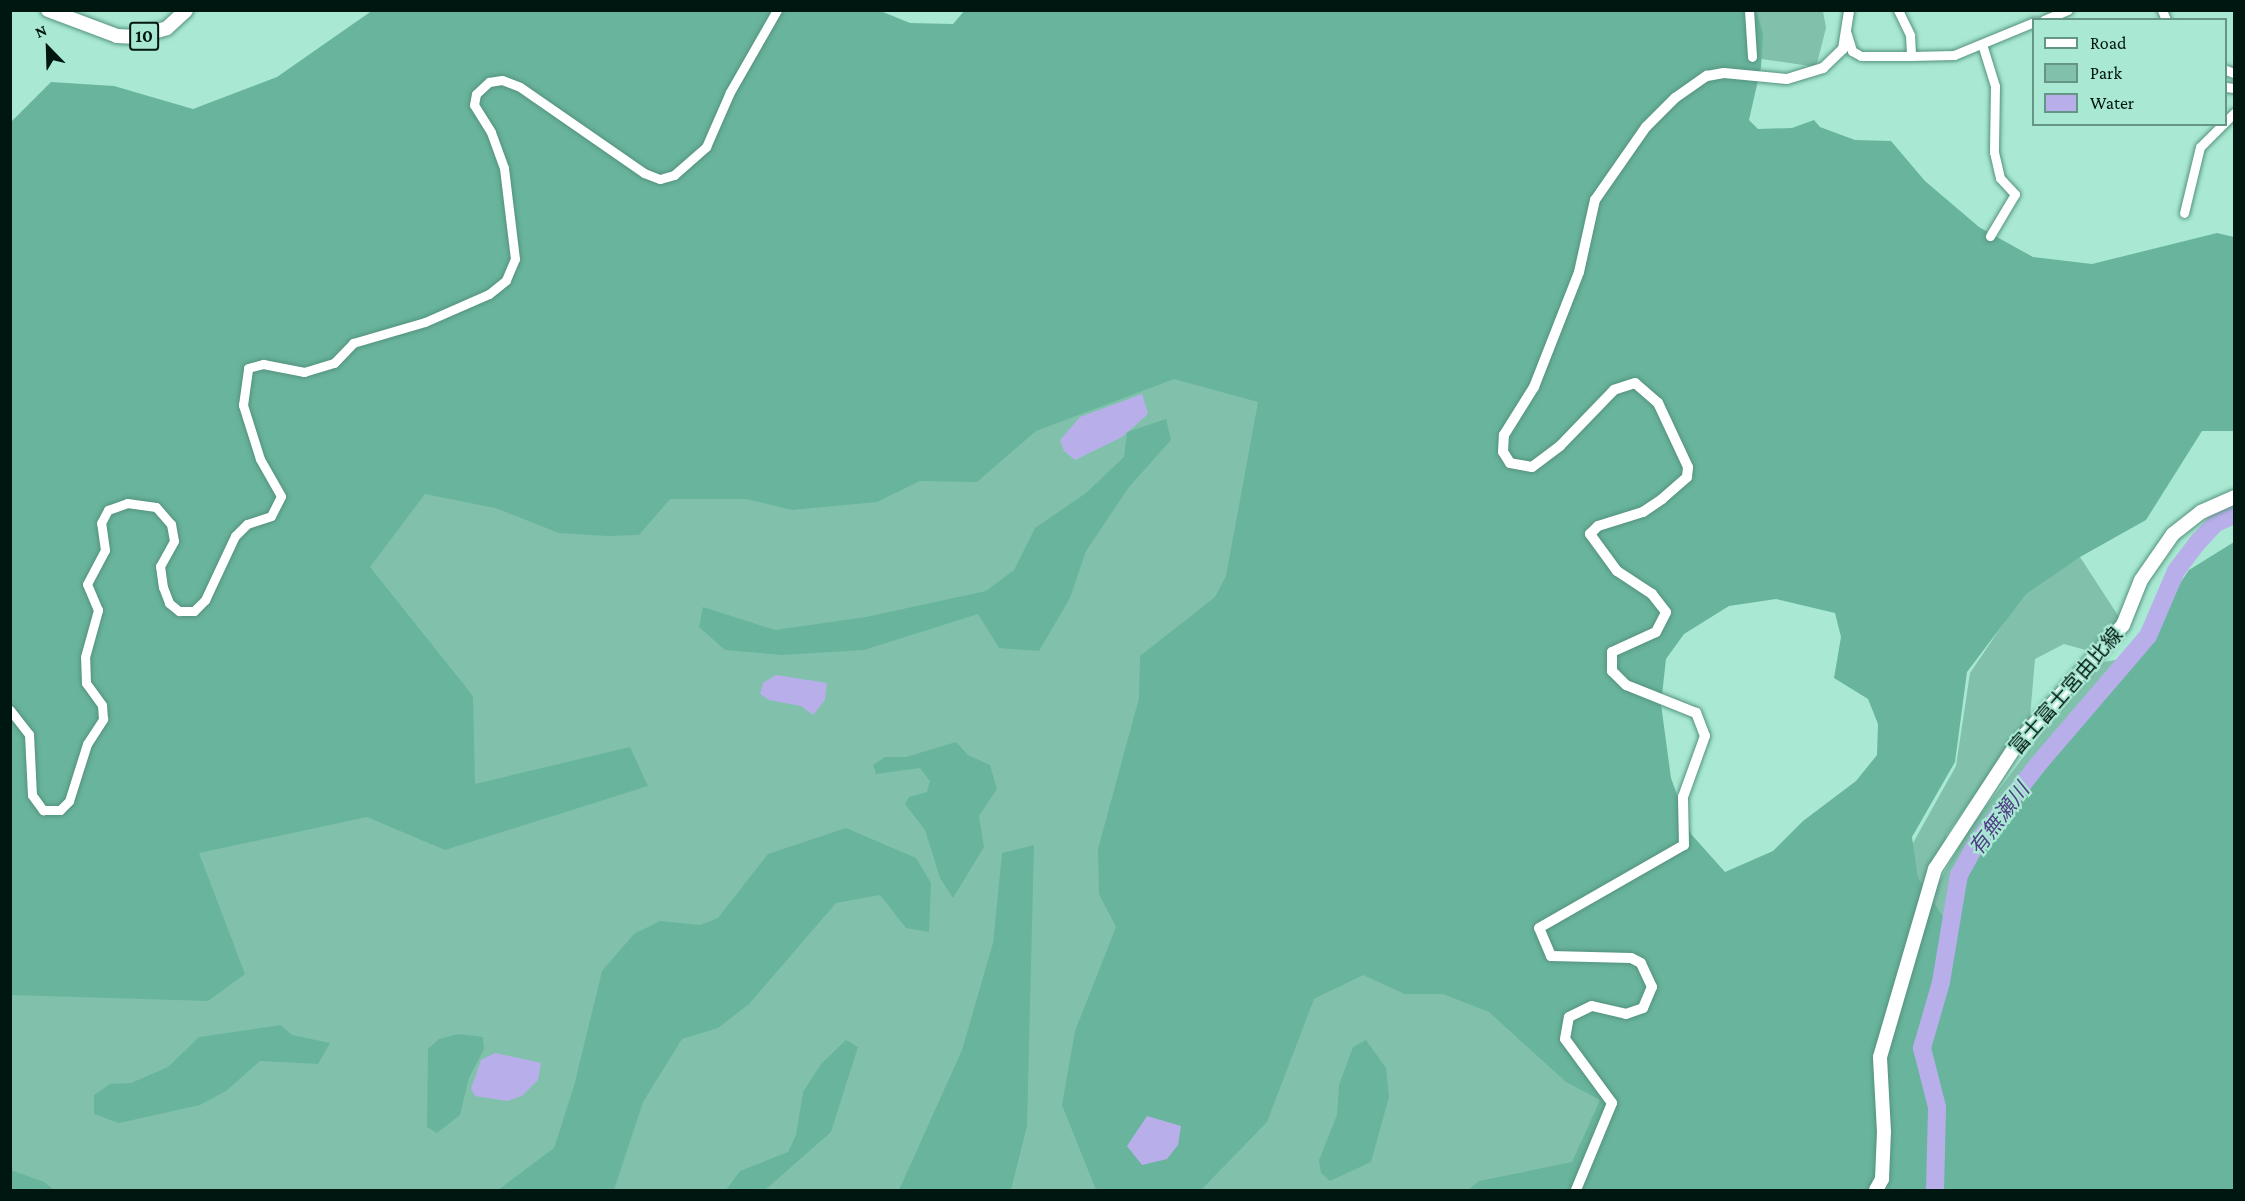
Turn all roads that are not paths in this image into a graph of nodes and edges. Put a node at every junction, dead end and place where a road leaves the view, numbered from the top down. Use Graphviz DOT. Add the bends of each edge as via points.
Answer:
graph roads {
  1 [pos="48,10"];
  2 [pos="186,10"];
  3 [pos="777,10"];
  4 [pos="1749,10"];
  5 [pos="1849,10"];
  6 [pos="1898,10"];
  7 [pos="2068,10"];
  8 [pos="2049,18"];
  9 [pos="2032,23"];
  10 [pos="1845,29"];
  11 [pos="1982,44"];
  12 [pos="1911,56"];
  13 [pos="1752,57"];
  14 [pos="2222,126"];
  15 [pos="2184,213"];
  16 [pos="1990,236"];
  17 [pos="2235,497"];
  18 [pos="10,710"];
  19 [pos="1576,1191"];
  20 [pos="1876,1191"];
  1 -- 2 [label="main road, 10" via="117,36 152,34"];
  3 -- 18 [label="street" via="730,92 706,147 674,175 660,179 644,173 520,87 502,80 489,82 476,94 474,105 491,132 504,168 515,259 506,280 489,294 425,322 352,343 334,363 304,372 263,364 248,368 243,405 260,459 281,496 271,516 247,524 235,536 205,600 194,610 179,611 169,603 163,586 160,566 174,542 171,524 156,507 127,503 108,510 101,523 105,550 87,584 98,610 85,657 86,683 102,705 103,719 87,744 69,801 60,810 43,810 32,795 29,734"];
  4 -- 13 [label="street"];
  5 -- 10 [label="street"];
  6 -- 12 [label="street" via="1910,35"];
  7 -- 8 [label="street"];
  9 -- 11 [label="street"];
  10 -- 12 [label="street" via="1852,51 1861,56"];
  10 -- 19 [label="street" via="1843,50 1823,68 1787,79 1724,73 1707,76 1675,98 1646,127 1606,179 1595,200 1579,272 1534,387 1504,435 1503,452 1510,463 1532,467 1560,446 1614,390 1635,383 1658,403 1688,467 1687,477 1643,512 1598,526 1590,534 1617,571 1652,594 1666,612 1656,632 1612,652 1612,671 1626,685 1696,712 1705,736 1683,797 1684,845 1539,928 1551,957 1631,958 1641,963 1652,987 1642,1008 1626,1014 1592,1006 1569,1017 1565,1039 1612,1103"];
  11 -- 12 [label="street" via="1954,55"];
  11 -- 16 [label="street" via="1995,86 1994,152 2000,178 2015,194"];
  14 -- 15 [label="street" via="2200,147"];
  17 -- 20 [label="main road, 富士富士宮由比線" via="2201,512 2173,534 2142,580 2123,625 2016,745 1935,869 1880,1057 1884,1132 1882,1179"];
}
